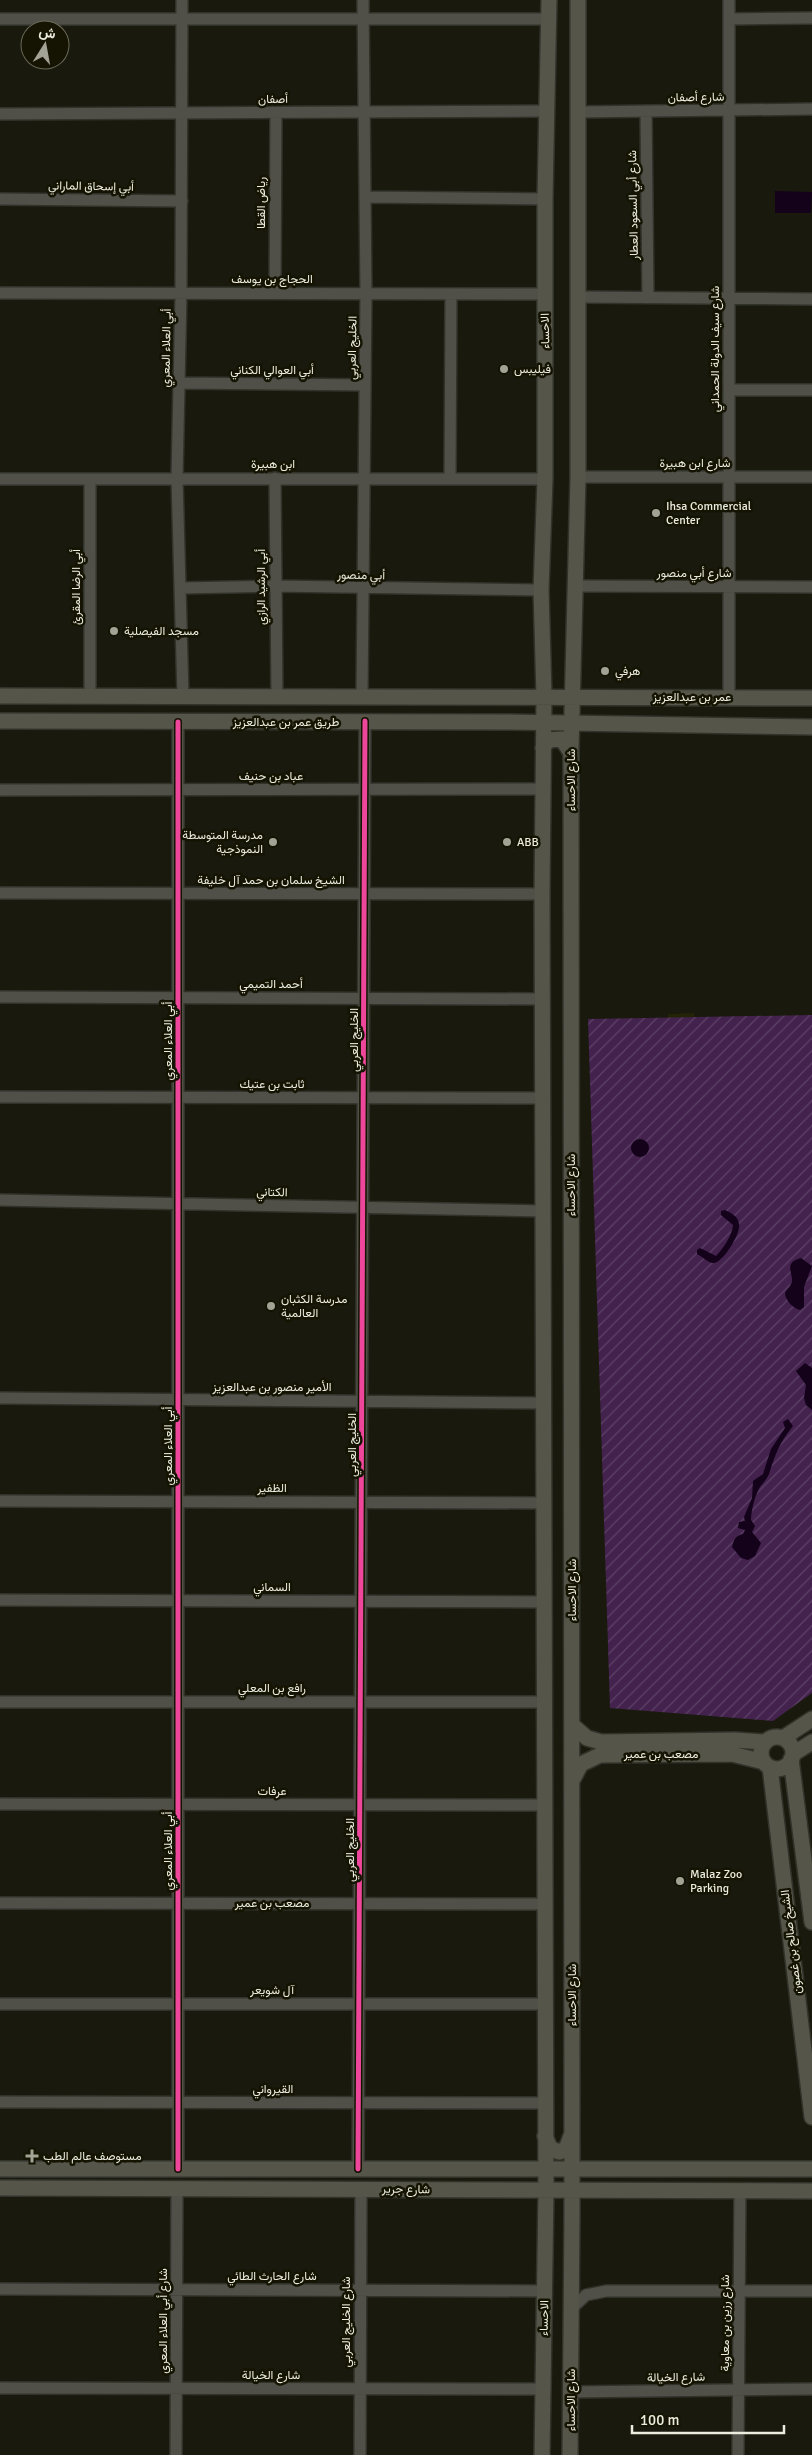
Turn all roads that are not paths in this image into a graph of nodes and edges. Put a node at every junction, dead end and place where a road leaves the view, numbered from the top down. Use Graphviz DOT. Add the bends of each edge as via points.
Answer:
graph roads {
  1 [pos="182,0"];
  2 [pos="364,0"];
  3 [pos="549,0"];
  4 [pos="578,0"];
  5 [pos="729,0"];
  6 [pos="182,18"];
  7 [pos="729,18"];
  8 [pos="812,18"];
  9 [pos="0,19"];
  10 [pos="364,19"];
  11 [pos="549,19"];
  12 [pos="812,109"];
  13 [pos="728,110"];
  14 [pos="546,111"];
  15 [pos="646,111"];
  16 [pos="364,112"];
  17 [pos="579,112"];
  18 [pos="276,113"];
  19 [pos="0,114"];
  20 [pos="182,114"];
  21 [pos="366,197"];
  22 [pos="0,199"];
  23 [pos="545,199"];
  24 [pos="182,201"];
  25 [pos="181,292"];
  26 [pos="275,293"];
  27 [pos="366,293"];
  28 [pos="0,294"];
  29 [pos="545,294"];
  30 [pos="450,295"];
  31 [pos="579,297"];
  32 [pos="648,298"];
  33 [pos="728,298"];
  34 [pos="812,299"];
  35 [pos="179,383"];
  36 [pos="365,385"];
  37 [pos="728,390"];
  38 [pos="812,390"];
  39 [pos="578,477"];
  40 [pos="728,477"];
  41 [pos="812,477"];
  42 [pos="0,478"];
  43 [pos="177,478"];
  44 [pos="275,478"];
  45 [pos="364,478"];
  46 [pos="450,478"];
  47 [pos="90,479"];
  48 [pos="545,479"];
  49 [pos="274,586"];
  50 [pos="576,586"];
  51 [pos="727,586"];
  52 [pos="812,587"];
  53 [pos="181,588"];
  54 [pos="362,589"];
  55 [pos="540,590"];
  56 [pos="542,673"];
  57 [pos="572,676"];
  58 [pos="0,696"];
  59 [pos="90,696"];
  60 [pos="183,696"];
  61 [pos="276,696"];
  62 [pos="362,696"];
  63 [pos="515,696"];
  64 [pos="544,696"];
  65 [pos="572,696"];
  66 [pos="602,697"];
  67 [pos="729,697"];
  68 [pos="812,698"];
  69 [pos="365,721"];
  70 [pos="0,722"];
  71 [pos="178,722"];
  72 [pos="506,722"];
  73 [pos="543,723"];
  74 [pos="572,724"];
  75 [pos="594,724"];
  76 [pos="812,727"];
  77 [pos="543,748"];
  78 [pos="571,753"];
  79 [pos="542,789"];
  80 [pos="0,790"];
  81 [pos="178,790"];
  82 [pos="365,790"];
  83 [pos="0,893"];
  84 [pos="178,894"];
  85 [pos="364,894"];
  86 [pos="542,894"];
  87 [pos="0,997"];
  88 [pos="178,998"];
  89 [pos="364,999"];
  90 [pos="543,999"];
  91 [pos="0,1097"];
  92 [pos="178,1097"];
  93 [pos="364,1098"];
  94 [pos="543,1098"];
  95 [pos="0,1200"];
  96 [pos="178,1204"];
  97 [pos="363,1207"];
  98 [pos="543,1211"];
  99 [pos="0,1398"];
  100 [pos="178,1400"];
  101 [pos="362,1401"];
  102 [pos="544,1402"];
  103 [pos="0,1501"];
  104 [pos="178,1502"];
  105 [pos="361,1502"];
  106 [pos="544,1503"];
  107 [pos="0,1600"];
  108 [pos="178,1601"];
  109 [pos="361,1602"];
  110 [pos="545,1602"];
  111 [pos="0,1702"];
  112 [pos="178,1702"];
  113 [pos="360,1702"];
  114 [pos="544,1702"];
  115 [pos="812,1719"];
  116 [pos="572,1724"];
  117 [pos="783,1738"];
  118 [pos="765,1742"];
  119 [pos="812,1742"];
  120 [pos="601,1748"];
  121 [pos="792,1756"];
  122 [pos="767,1765"];
  123 [pos="572,1782"];
  124 [pos="0,1804"];
  125 [pos="178,1804"];
  126 [pos="360,1804"];
  127 [pos="544,1805"];
  128 [pos="808,1856"];
  129 [pos="0,1903"];
  130 [pos="178,1903"];
  131 [pos="359,1903"];
  132 [pos="545,1904"];
  133 [pos="812,1922"];
  134 [pos="805,2001"];
  135 [pos="0,2004"];
  136 [pos="178,2004"];
  137 [pos="359,2004"];
  138 [pos="545,2004"];
  139 [pos="812,2008"];
  140 [pos="800,2019"];
  141 [pos="0,2102"];
  142 [pos="178,2102"];
  143 [pos="358,2103"];
  144 [pos="545,2103"];
  145 [pos="812,2117"];
  146 [pos="545,2136"];
  147 [pos="571,2136"];
  148 [pos="572,2168"];
  149 [pos="597,2168"];
  150 [pos="0,2169"];
  151 [pos="358,2169"];
  152 [pos="520,2169"];
  153 [pos="545,2169"];
  154 [pos="812,2169"];
  155 [pos="178,2170"];
  156 [pos="0,2188"];
  157 [pos="177,2188"];
  158 [pos="361,2188"];
  159 [pos="518,2190"];
  160 [pos="546,2191"];
  161 [pos="572,2191"];
  162 [pos="597,2191"];
  163 [pos="812,2191"];
  164 [pos="740,2192"];
  165 [pos="545,2223"];
  166 [pos="572,2224"];
  167 [pos="0,2289"];
  168 [pos="177,2290"];
  169 [pos="360,2290"];
  170 [pos="544,2290"];
  171 [pos="739,2291"];
  172 [pos="812,2291"];
  173 [pos="572,2308"];
  174 [pos="0,2388"];
  175 [pos="176,2388"];
  176 [pos="360,2389"];
  177 [pos="543,2389"];
  178 [pos="812,2389"];
  179 [pos="738,2390"];
  180 [pos="571,2392"];
  181 [pos="542,2450"];
  182 [pos="176,2455"];
  183 [pos="360,2455"];
  184 [pos="570,2455"];
  185 [pos="738,2455"];
  1 -- 6 [label="street, أبي العلاء المعري"];
  2 -- 10 [label="street, الخليج العربي"];
  3 -- 11 [label="main road, الاحساء"];
  4 -- 17 [label="main road"];
  5 -- 7 [label="street, شارع سيف الدولة الحمداني"];
  6 -- 9 [label="street"];
  6 -- 10 [label="street"];
  6 -- 20 [label="street, أبي العلاء المعري"];
  7 -- 8 [label="street"];
  7 -- 13 [label="street, شارع سيف الدولة الحمداني"];
  10 -- 11 [label="street"];
  10 -- 16 [label="street, الخليج العربي"];
  11 -- 14 [label="main road, الاحساء"];
  12 -- 13 [label="street, شارع أصفان"];
  13 -- 15 [label="street, شارع أصفان"];
  13 -- 33 [label="street, شارع سيف الدولة الحمداني"];
  14 -- 16 [label="street, أصفان"];
  14 -- 23 [label="main road, الاحساء"];
  15 -- 17 [label="street, شارع أصفان"];
  15 -- 32 [label="street, شارع أبي السعود العطار"];
  16 -- 18 [label="street, أصفان"];
  16 -- 21 [label="street, الخليج العربي"];
  17 -- 31 [label="main road"];
  18 -- 20 [label="street, أصفان"];
  18 -- 26 [label="street, رياض القطا"];
  19 -- 20 [label="street, أصفان"];
  20 -- 24 [label="street, أبي العلاء المعري"];
  21 -- 23 [label="street"];
  21 -- 27 [label="street, الخليج العربي"];
  22 -- 24 [label="street, أبي إسحاق الماراني"];
  23 -- 29 [label="main road, الاحساء"];
  24 -- 25 [label="street, أبي العلاء المعري"];
  25 -- 26 [label="street, الحجاج بن يوسف"];
  25 -- 28 [label="street, الحجاج بن يوسف"];
  25 -- 35 [label="street, أبي العلاء المعري"];
  26 -- 27 [label="street, الحجاج بن يوسف"];
  27 -- 30 [label="street, الحجاج بن يوسف"];
  27 -- 36 [label="street, الخليج العربي"];
  29 -- 30 [label="street, الحجاج بن يوسف"];
  29 -- 48 [label="main road, الاحساء"];
  30 -- 46 [label="street"];
  31 -- 32 [label="street"];
  31 -- 39 [label="main road"];
  32 -- 33 [label="street"];
  33 -- 34 [label="street"];
  33 -- 37 [label="street, شارع سيف الدولة الحمداني"];
  35 -- 36 [label="street, أبي العوالي الكناني"];
  35 -- 43 [label="street, أبي العلاء المعري"];
  36 -- 45 [label="street, الخليج العربي"];
  37 -- 38 [label="street"];
  37 -- 40 [label="street, شارع سيف الدولة الحمداني"];
  39 -- 40 [label="street, شارع ابن هبيرة"];
  39 -- 50 [label="main road"];
  40 -- 41 [label="street, شارع ابن هبيرة"];
  40 -- 51 [label="street, شارع سيف الدولة الحمداني"];
  42 -- 47 [label="street, ابن هبيرة"];
  43 -- 44 [label="street, ابن هبيرة"];
  43 -- 47 [label="street, ابن هبيرة"];
  43 -- 53 [label="street, أبي العلاء المعري"];
  44 -- 45 [label="street, ابن هبيرة"];
  44 -- 49 [label="street, أبي الرشيد الرازي"];
  45 -- 46 [label="street, ابن هبيرة"];
  45 -- 54 [label="street, الخليج العربي"];
  46 -- 48 [label="street, ابن هبيرة"];
  47 -- 59 [label="street, أبي الرضا المقرئ"];
  48 -- 55 [label="main road, الاحساء"];
  49 -- 53 [label="street, أبي منصور"];
  49 -- 54 [label="street, أبي منصور"];
  49 -- 61 [label="street, أبي الرشيد الرازي"];
  50 -- 51 [label="street, شارع أبي منصور"];
  50 -- 57 [label="main road"];
  51 -- 52 [label="street, شارع أبي منصور"];
  51 -- 67 [label="street, شارع سيف الدولة الحمداني"];
  53 -- 60 [label="street, أبي العلاء المعري"];
  54 -- 55 [label="street, أبي منصور"];
  54 -- 62 [label="street, الخليج العربي"];
  55 -- 56 [label="main road, الاحساء"];
  56 -- 57 [label="main road" via="554,688 568,685"];
  56 -- 64 [label="main road, الاحساء"];
  57 -- 65 [label="main road"];
  58 -- 59 [label="main road"];
  59 -- 60 [label="main road"];
  60 -- 61 [label="main road"];
  61 -- 62 [label="main road"];
  62 -- 63 [label="main road"];
  63 -- 64 [label="main road"];
  63 -- 72 [label="main road" via="529,702 530,711"];
  64 -- 65 [label="main road"];
  64 -- 73 [label="main road, الاحساء"];
  65 -- 66 [label="main road, عمر بن عبدالعزيز"];
  65 -- 74 [label="main road, شارع الاحساء"];
  66 -- 67 [label="main road, عمر بن عبدالعزيز"];
  66 -- 75 [label="main road" via="588,700 580,707 581,718"];
  67 -- 68 [label="main road, عمر بن عبدالعزيز"];
  69 -- 71 [label="main road, طريق عمر بن عبدالعزيز"];
  69 -- 72 [label="main road, طريق عمر بن عبدالعزيز"];
  69 -- 82 [label="street, الخليج العربي"];
  70 -- 71 [label="main road, طريق عمر بن عبدالعزيز"];
  71 -- 81 [label="street, أبي العلاء المعري"];
  72 -- 73 [label="main road, طريق عمر بن عبدالعزيز"];
  73 -- 74 [label="main road, طريق عمر بن عبدالعزيز"];
  73 -- 77 [label="main road"];
  74 -- 75 [label="main road"];
  74 -- 78 [label="main road, شارع الاحساء"];
  75 -- 76 [label="main road"];
  77 -- 78 [label="main road" via="548,740 562,739"];
  77 -- 79 [label="main road"];
  78 -- 116 [label="main road, شارع الاحساء"];
  79 -- 82 [label="street, عباد بن حنيف"];
  79 -- 86 [label="main road"];
  80 -- 81 [label="street, عباد بن حنيف"];
  81 -- 82 [label="street, عباد بن حنيف"];
  81 -- 84 [label="street, أبي العلاء المعري"];
  82 -- 85 [label="street, الخليج العربي"];
  83 -- 84 [label="street, الشيخ سلمان بن حمد آل خليفة"];
  84 -- 85 [label="street, الشيخ سلمان بن حمد آل خليفة"];
  84 -- 88 [label="street, أبي العلاء المعري"];
  85 -- 86 [label="street, الشيخ سلمان بن حمد آل خليفة"];
  85 -- 89 [label="street, الخليج العربي"];
  86 -- 90 [label="main road"];
  87 -- 88 [label="street, أحمد التميمي"];
  88 -- 89 [label="street, أحمد التميمي"];
  88 -- 92 [label="street, أبي العلاء المعري"];
  89 -- 90 [label="street, أحمد التميمي"];
  89 -- 93 [label="street, الخليج العربي"];
  90 -- 94 [label="main road"];
  91 -- 92 [label="street, ثابت بن عتيك"];
  92 -- 93 [label="street, ثابت بن عتيك"];
  92 -- 96 [label="street, أبي العلاء المعري"];
  93 -- 94 [label="street, ثابت بن عتيك"];
  93 -- 97 [label="street, الخليج العربي"];
  94 -- 98 [label="main road"];
  95 -- 96 [label="street, الكتاني"];
  96 -- 97 [label="street, الكتاني"];
  96 -- 100 [label="street, أبي العلاء المعري"];
  97 -- 98 [label="street, الكتاني"];
  97 -- 101 [label="street, الخليج العربي"];
  98 -- 102 [label="main road"];
  99 -- 100 [label="street, الأمير منصور بن عبدالعزيز"];
  100 -- 101 [label="street, الأمير منصور بن عبدالعزيز"];
  100 -- 104 [label="street, أبي العلاء المعري"];
  101 -- 102 [label="street, الأمير منصور بن عبدالعزيز"];
  101 -- 105 [label="street, الخليج العربي"];
  102 -- 106 [label="main road"];
  103 -- 104 [label="street, الظفير"];
  104 -- 105 [label="street, الظفير"];
  104 -- 108 [label="street, أبي العلاء المعري"];
  105 -- 106 [label="street, الظفير"];
  105 -- 109 [label="street, الخليج العربي"];
  106 -- 110 [label="main road"];
  107 -- 108 [label="street, السماني"];
  108 -- 109 [label="street, السماني"];
  108 -- 112 [label="street, أبي العلاء المعري"];
  109 -- 110 [label="street, السماني"];
  109 -- 113 [label="street, الخليج العربي"];
  110 -- 114 [label="main road"];
  111 -- 112 [label="street, رافع بن المعلي"];
  112 -- 113 [label="street, رافع بن المعلي"];
  112 -- 125 [label="street, أبي العلاء المعري"];
  113 -- 114 [label="street, رافع بن المعلي"];
  113 -- 126 [label="street, الخليج العربي"];
  114 -- 127 [label="main road"];
  115 -- 117 [label="main road, مصعب بن عمير"];
  116 -- 120 [label="main road, مصعب بن عمير"];
  116 -- 123 [label="main road, شارع الاحساء"];
  117 -- 118 [label="main road, مصعب بن عمير" via="773,1737"];
  117 -- 121 [label="main road" via="790,1744"];
  118 -- 120 [label="main road, مصعب بن عمير" via="735,1740"];
  118 -- 122 [label="main road" via="761,1754"];
  119 -- 121 [label="main road"];
  120 -- 122 [label="main road, مصعب بن عمير" via="732,1754"];
  120 -- 123 [label="main road" via="581,1764"];
  121 -- 122 [label="main road" via="780,1768"];
  121 -- 128 [label="main road, الشيخ صالح بن غصون"];
  122 -- 134 [label="main road, الشيخ صالح بن غصون"];
  123 -- 147 [label="main road, شارع الاحساء"];
  124 -- 125 [label="street, عرفات"];
  125 -- 126 [label="street, عرفات"];
  125 -- 130 [label="street, أبي العلاء المعري"];
  126 -- 127 [label="street, عرفات"];
  126 -- 131 [label="street, الخليج العربي"];
  127 -- 132 [label="main road"];
  128 -- 133 [label="main road, الشيخ صالح بن غصون"];
  129 -- 130 [label="street, مصعب بن عمير"];
  130 -- 131 [label="street, مصعب بن عمير"];
  130 -- 136 [label="street, أبي العلاء المعري"];
  131 -- 132 [label="street, مصعب بن عمير"];
  131 -- 137 [label="street, الخليج العربي"];
  132 -- 138 [label="main road"];
  134 -- 140 [label="main road, الشيخ صالح بن غصون"];
  135 -- 136 [label="street, آل شويعر"];
  136 -- 137 [label="street, آل شويعر"];
  136 -- 142 [label="street, أبي العلاء المعري"];
  137 -- 138 [label="street, آل شويعر"];
  137 -- 143 [label="street, الخليج العربي"];
  138 -- 144 [label="main road"];
  139 -- 140 [label="main road" via="804,2010"];
  140 -- 145 [label="main road, الشيخ صالح بن غصون"];
  141 -- 142 [label="street, القيرواني"];
  142 -- 143 [label="street, القيرواني"];
  142 -- 155 [label="street, أبي العلاء المعري"];
  143 -- 144 [label="street, القيرواني"];
  143 -- 151 [label="street, الخليج العربي"];
  144 -- 146 [label="main road"];
  146 -- 147 [label="main road" via="550,2148 559,2152 566,2149"];
  146 -- 153 [label="main road"];
  147 -- 148 [label="main road, شارع الاحساء"];
  148 -- 149 [label="main road, شارع جرير"];
  148 -- 153 [label="main road, شارع جرير"];
  148 -- 161 [label="main road, شارع الاحساء"];
  149 -- 154 [label="main road, شارع جرير"];
  149 -- 162 [label="main road" via="584,2173 580,2182 583,2189"];
  150 -- 155 [label="main road, شارع جرير"];
  151 -- 152 [label="main road, شارع جرير"];
  151 -- 155 [label="main road, شارع جرير"];
  152 -- 153 [label="main road, شارع جرير"];
  152 -- 159 [label="main road" via="532,2172 535,2179 530,2188"];
  153 -- 160 [label="main road"];
  156 -- 157 [label="main road, شارع جرير"];
  157 -- 158 [label="main road, شارع جرير"];
  157 -- 168 [label="street, شارع أبي العلاء المعري"];
  158 -- 159 [label="main road, شارع جرير"];
  158 -- 169 [label="street, شارع الخليج العربي"];
  159 -- 160 [label="main road, شارع جرير"];
  160 -- 161 [label="main road, شارع جرير"];
  160 -- 165 [label="main road, الاحساء"];
  161 -- 162 [label="main road, شارع جرير"];
  161 -- 166 [label="main road, شارع الاحساء"];
  162 -- 164 [label="main road, شارع جرير"];
  163 -- 164 [label="main road, شارع جرير"];
  164 -- 171 [label="street, شارع رزين بن معاوية"];
  165 -- 166 [label="main road" via="550,2206 557,2203 566,2207"];
  165 -- 170 [label="main road, الاحساء"];
  166 -- 173 [label="main road, شارع الاحساء"];
  167 -- 168 [label="street, شارع الحارث الطائي"];
  168 -- 169 [label="street, شارع الحارث الطائي"];
  168 -- 175 [label="street, شارع أبي العلاء المعري"];
  169 -- 170 [label="street, شارع الحارث الطائي"];
  169 -- 176 [label="street, شارع الخليج العربي"];
  170 -- 177 [label="main road, الاحساء"];
  171 -- 172 [label="street"];
  171 -- 173 [label="street" via="606,2290 586,2295"];
  171 -- 179 [label="street, شارع رزين بن معاوية"];
  173 -- 180 [label="main road, شارع الاحساء"];
  174 -- 175 [label="street, شارع الخيالة"];
  175 -- 176 [label="street, شارع الخيالة"];
  175 -- 182 [label="street, شارع أبي العلاء المعري"];
  176 -- 177 [label="street, شارع الخيالة"];
  176 -- 183 [label="street, شارع الخليج العربي"];
  177 -- 181 [label="main road, الاحساء"];
  178 -- 179 [label="street, شارع الخيالة"];
  179 -- 180 [label="street, شارع الخيالة"];
  179 -- 185 [label="street, شارع رزين بن معاوية"];
  180 -- 184 [label="main road, شارع الاحساء"];
}
